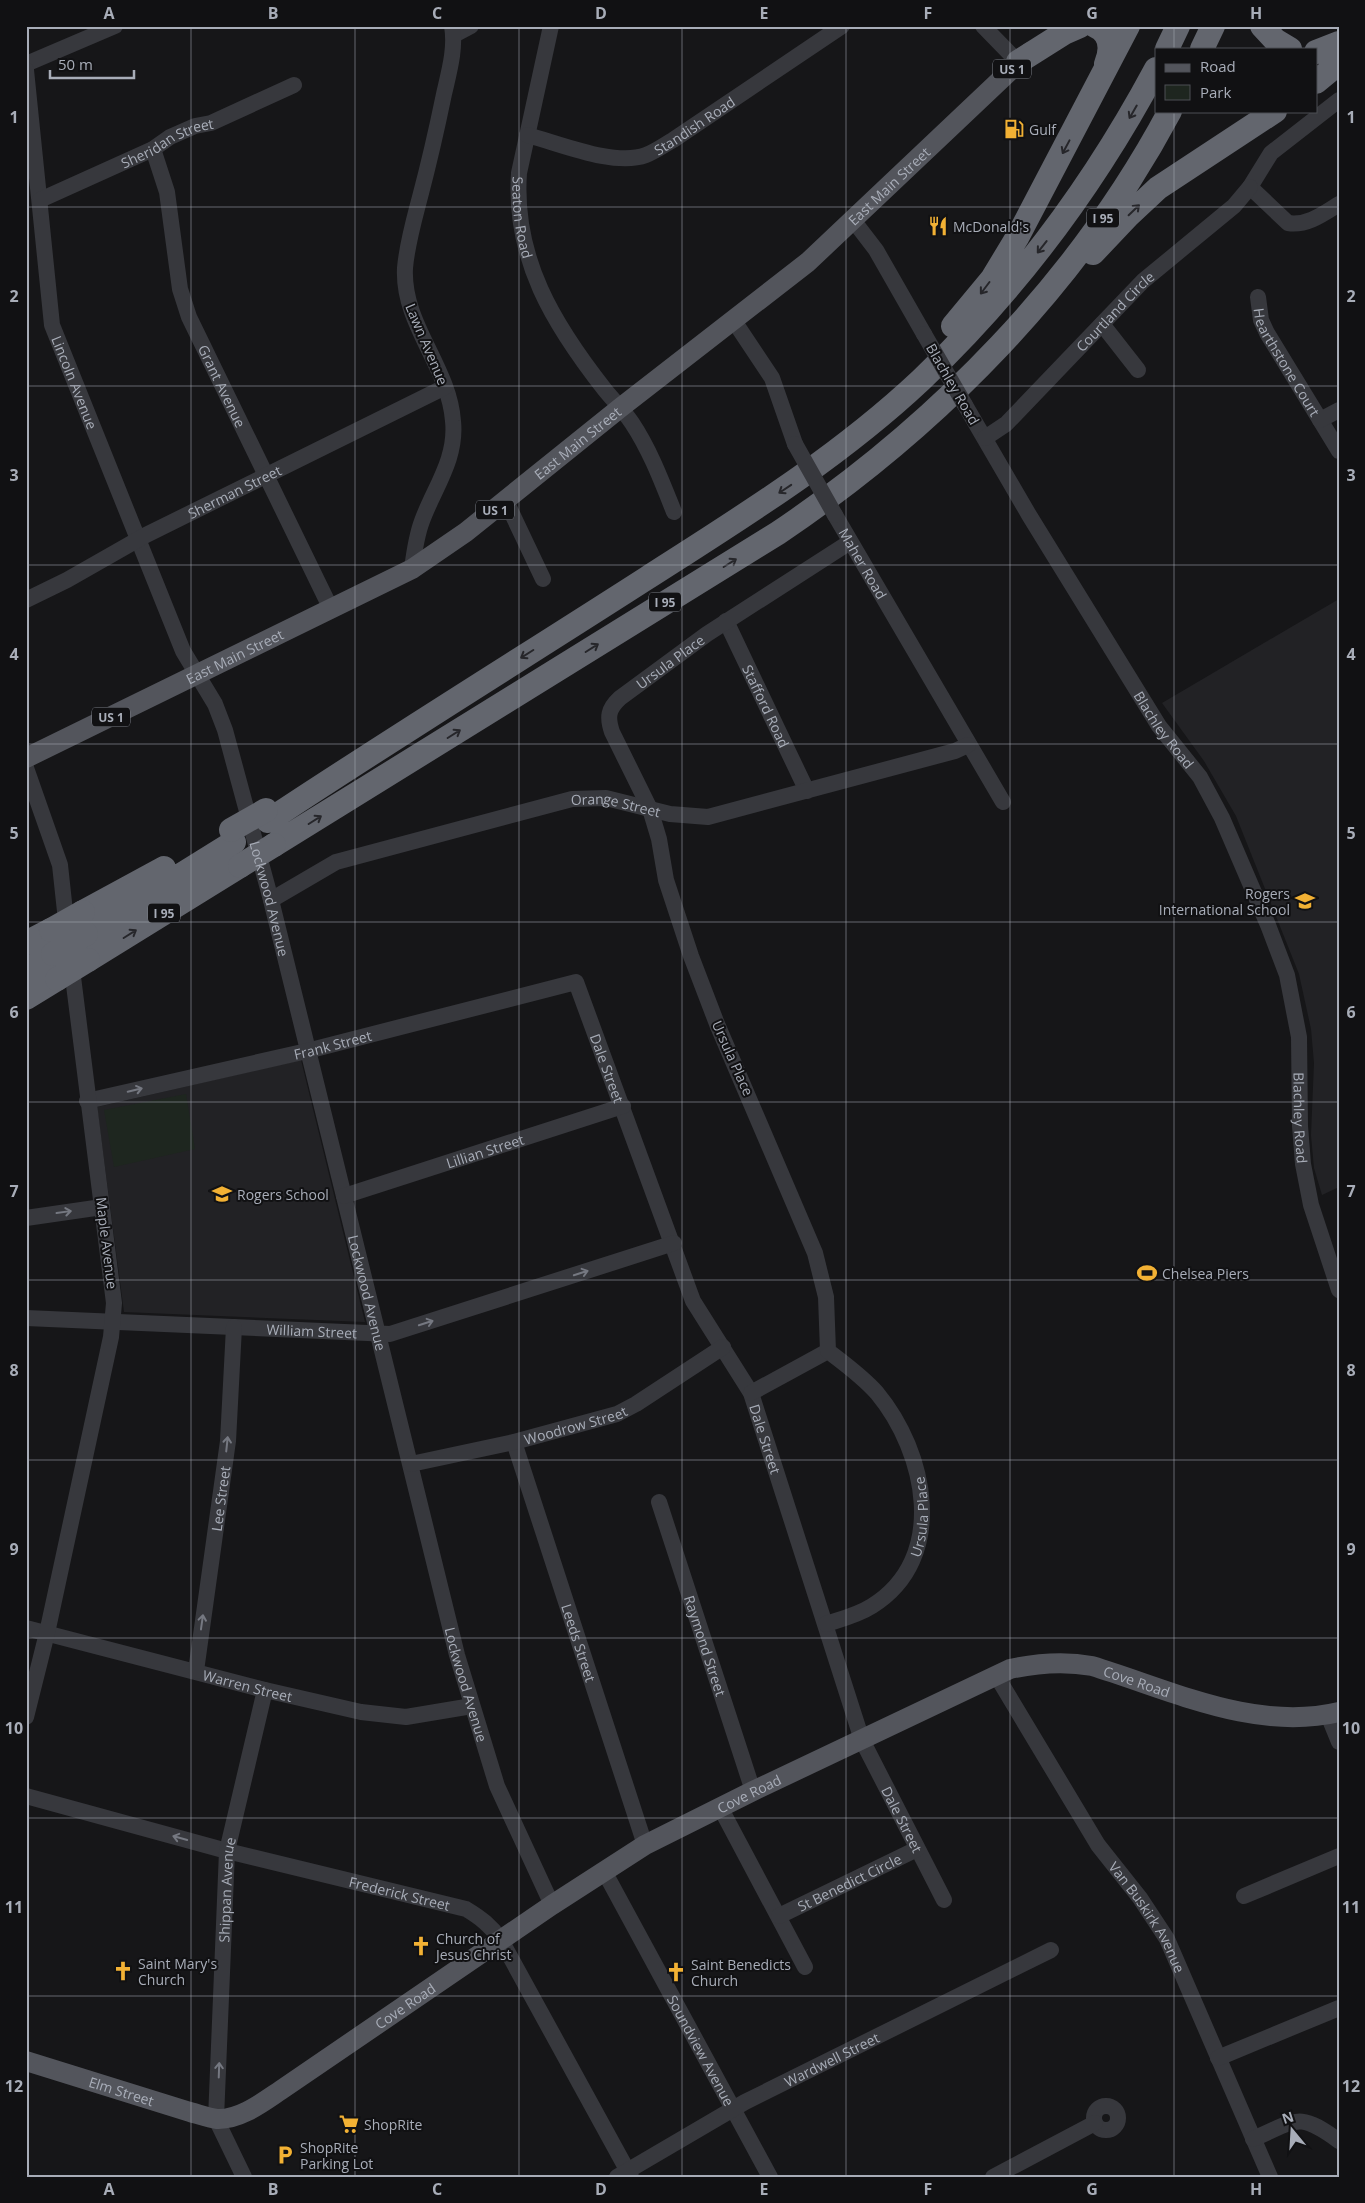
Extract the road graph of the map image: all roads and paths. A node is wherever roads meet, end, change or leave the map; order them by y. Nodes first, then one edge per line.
1 (115, 26) edge
2 (471, 26) edge
3 (550, 26) edge
4 (984, 26) edge
5 (1060, 26) edge
6 (1080, 26) edge
7 (1095, 26) edge
8 (1128, 26) edge
9 (1178, 26) edge
10 (1213, 26) edge
11 (1262, 26) edge
12 (834, 28) edge
13 (453, 30) edge
14 (1339, 43) edge
15 (1167, 48) edge
16 (1202, 48) edge
17 (1288, 48) edge
18 (1318, 51) edge
19 (1018, 62) junction
20 (26, 64) edge
21 (1339, 64) edge
22 (26, 70) edge
23 (1155, 71) edge
24 (1318, 80) edge
25 (294, 85) dead end
26 (1339, 100) edge
27 (1169, 112) edge
28 (1272, 112) edge
29 (1079, 122) junction
30 (527, 135) junction
31 (153, 149) junction
32 (1250, 187) junction
33 (40, 200) junction
34 (1339, 204) edge
35 (853, 220) junction
36 (1258, 297) dead end
37 (1025, 318) junction
38 (734, 321) junction
39 (1102, 324) junction
40 (1138, 370) dead end
41 (445, 387) junction
42 (620, 408) junction
43 (1339, 410) edge
44 (1320, 420) junction
45 (859, 434) junction
46 (985, 438) junction
47 (1339, 451) edge
48 (267, 475) junction
49 (506, 501) junction
50 (674, 512) dead end
51 (137, 540) junction
52 (850, 542) junction
53 (412, 569) junction
54 (543, 579) dead end
55 (26, 600) edge
56 (330, 609) junction
57 (726, 621) junction
58 (196, 675) junction
59 (968, 745) junction
60 (26, 758) edge
61 (26, 768) edge
62 (806, 791) junction
63 (1003, 802) dead end
64 (650, 809) junction
65 (270, 900) junction
66 (84, 923) junction
67 (26, 943) edge
68 (26, 971) edge
69 (576, 982) joint
70 (26, 998) edge
71 (307, 1051) junction
72 (87, 1101) junction
73 (623, 1106) junction
74 (344, 1196) junction
75 (102, 1207) junction
76 (26, 1218) edge
77 (674, 1243) junction
78 (1339, 1290) edge
79 (26, 1318) edge
80 (113, 1321) junction
81 (234, 1327) junction
82 (379, 1333) junction
83 (723, 1347) junction
84 (828, 1352) junction
85 (752, 1393) junction
86 (514, 1442) junction
87 (411, 1464) junction
88 (659, 1502) dead end
89 (826, 1624) junction
90 (26, 1628) edge
91 (47, 1633) junction
92 (196, 1671) junction
93 (996, 1675) junction
94 (265, 1690) junction
95 (472, 1706) junction
96 (1333, 1714) edge
97 (26, 1717) edge
98 (862, 1740) junction
99 (1339, 1742) edge
100 (753, 1791) junction
101 (26, 1796) edge
102 (720, 1807) junction
103 (645, 1845) junction
104 (917, 1849) junction
105 (227, 1851) junction
106 (1339, 1856) edge
107 (604, 1871) junction
108 (1244, 1896) dead end
109 (944, 1900) dead end
110 (552, 1905) junction
111 (779, 1916) junction
112 (501, 1940) junction
113 (1051, 1950) dead end
114 (805, 1968) dead end
115 (1339, 2008) edge
116 (1218, 2058) junction
117 (26, 2062) edge
118 (735, 2108) junction
119 (216, 2119) junction
120 (1095, 2123) dead end
121 (1253, 2139) junction
122 (1339, 2141) edge
123 (625, 2175) edge
124 (244, 2177) edge
125 (770, 2177) edge
126 (993, 2177) edge
127 (1270, 2177) edge

1 - 20 street
2 - 13 street
3 - 30 street, Seaton Road
4 - 19 street
5 - 19 main road, East Main Street / US 1
6 - 19 highway
7 - 29 highway
8 - 29 highway
9 - 15 highway
10 - 16 highway
11 - 17 highway
12 - 30 street, Standish Road
13 - 41 street, Lawn Avenue
14 - 18 highway
19 - 35 main road, East Main Street / US 1
21 - 24 highway
22 - 33 street, Lincoln Avenue
23 -> 45 highway, I 95
25 - 31 street, Sheridan Street
26 - 32 street, Courtland Circle
27 - 37 highway, I 95
37 -> 28 highway
29 -> 45 highway
30 - 42 street, Seaton Road
31 - 33 street, Sheridan Street
31 - 48 street, Grant Avenue
32 - 34 street
32 - 39 street, Courtland Circle
33 - 51 street, Lincoln Avenue
35 - 38 main road, East Main Street / US 1
35 - 46 street, Blachley Road, bridge
36 - 44 street, Hearthstone Court
70 -> 37 highway, I 95, bridge
38 - 42 main road, East Main Street / US 1
38 - 52 street, Maher Road, bridge
39 - 40 street
39 - 46 street, Courtland Circle
41 - 48 street, Sherman Street
41 - 53 street, Lawn Avenue
42 - 49 main road, East Main Street / US 1
42 - 50 street, Seaton Road
43 - 44 street
44 - 47 street, Hearthstone Court
45 -> 66 highway, I 95, bridge
46 - 78 street, Blachley Road
48 - 51 street, Sherman Street
48 - 56 street, Grant Avenue
49 - 53 main road, East Main Street / US 1
49 - 54 street
51 - 55 street, Sherman Street
51 - 58 street, Lincoln Avenue
52 - 57 street, Ursula Place
52 - 59 street, Maher Road
53 - 56 main road, East Main Street / US 1
56 - 58 main road, East Main Street / US 1
57 - 62 street, Stafford Road
57 - 64 street, Ursula Place
58 - 60 main road, East Main Street / US 1
58 - 65 street, Lockwood Avenue
59 - 62 street, Orange Street
59 - 63 street, Maher Road
61 - 72 street, Maple Avenue
62 - 64 street, Orange Street
64 - 65 street, Orange Street
64 - 84 street, Ursula Place
65 - 71 street, Lockwood Avenue
66 - 67 highway, bridge
66 - 68 highway, bridge
69 - 71 street, Frank Street
69 - 73 street, Dale Street
72 -> 71 street, Frank Street
71 - 74 street, Lockwood Avenue
72 - 75 street, Maple Avenue
73 - 74 street, Lillian Street
73 - 77 street, Dale Street
74 - 82 street, Lockwood Avenue
76 -> 75 street
75 - 80 street, Maple Avenue
82 -> 77 street, William Street
77 - 83 street, Dale Street
79 - 80 street, William Street
80 - 81 street, William Street
80 - 91 street, Maple Avenue
81 - 82 street, William Street
92 -> 81 street, Lee Street
82 - 87 street, Lockwood Avenue
83 - 85 street, Dale Street
83 - 86 street, Woodrow Street
84 - 85 street
84 - 89 street, Ursula Place
85 - 89 street, Dale Street
86 - 87 street, Woodrow Street
86 - 103 street, Leeds Street
87 - 95 street, Lockwood Avenue
88 - 100 street, Raymond Street
89 - 98 street, Dale Street
90 - 91 street, Warren Street
91 - 92 street, Warren Street
91 - 97 street, Maple Avenue
92 - 94 street, Warren Street
93 - 96 main road, Cove Road
93 - 98 main road, Cove Road
93 - 116 street, Van Buskirk Avenue
94 - 95 street, Warren Street
94 - 105 street, Shippan Avenue
95 - 110 street, Lockwood Avenue
96 - 99 street
98 - 100 main road, Cove Road
98 - 104 street, Dale Street
100 - 102 main road, Cove Road
105 -> 101 street, Frederick Street
102 - 103 main road, Cove Road
102 - 111 street, St Benedict Circle
103 - 107 main road, Cove Road
104 - 109 street, Dale Street
104 - 111 street, St Benedict Circle
105 - 112 street, Frederick Street
119 -> 105 street, Shippan Avenue
106 - 108 street
107 - 110 main road, Cove Road
107 - 118 street, Soundview Avenue
110 - 112 main road, Cove Road
111 - 114 street, St Benedict Circle
112 - 119 main road, Cove Road
112 - 123 street, Frederick Street
113 - 118 street, Wardwell Street
115 - 116 street
116 - 121 street, Van Buskirk Avenue
117 - 119 main road, Elm Street
118 - 123 street, Wardwell Street
118 - 125 street, Soundview Avenue
119 - 124 street, Shippan Avenue
120 - 126 street
121 - 122 street
121 - 127 street, Van Buskirk Avenue

